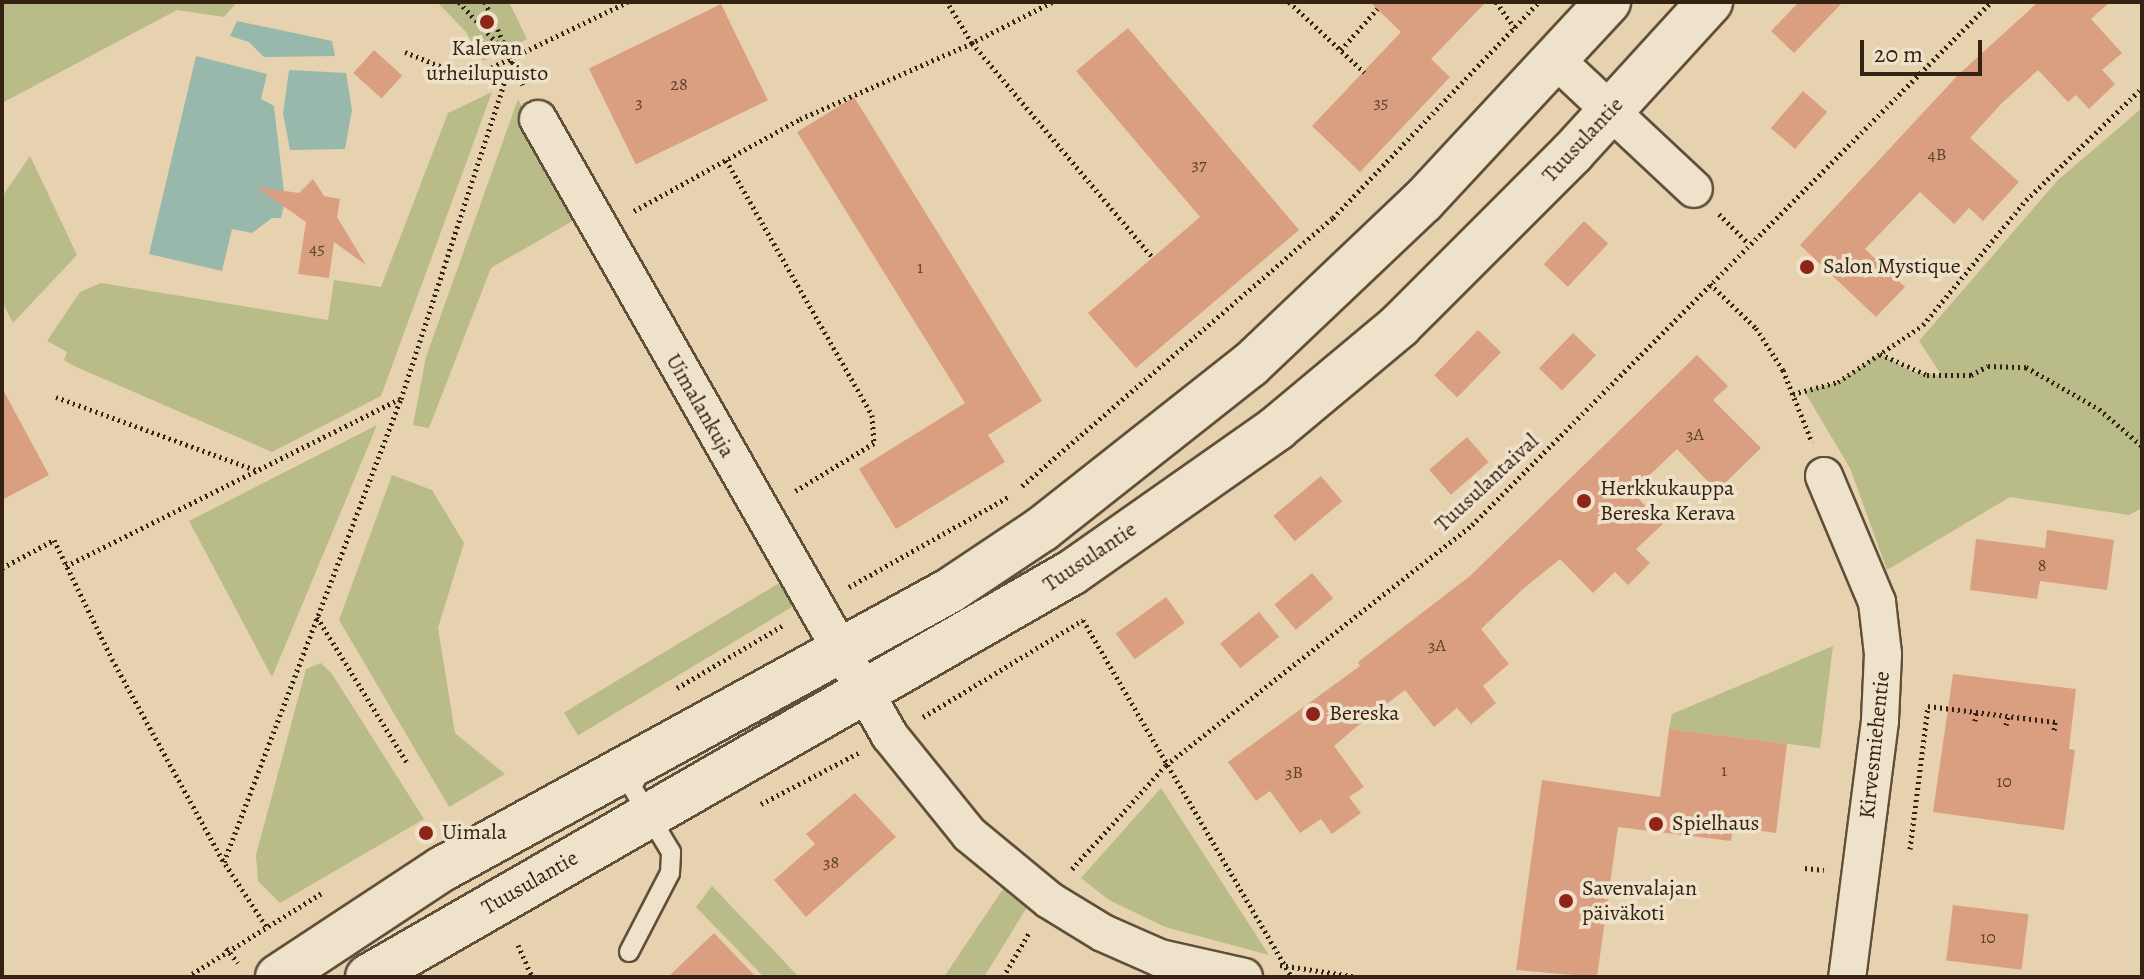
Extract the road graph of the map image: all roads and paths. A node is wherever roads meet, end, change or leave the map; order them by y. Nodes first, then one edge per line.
1 (459, 2) edge
2 (485, 2) edge
3 (627, 2) edge
4 (947, 2) edge
5 (1052, 2) edge
6 (1289, 2) edge
7 (1496, 2) edge
8 (1539, 2) edge
9 (1608, 2) edge
10 (1710, 2) edge
11 (1991, 2) edge
12 (1377, 9) dead end
13 (1515, 28) junction
14 (972, 43) junction
15 (1341, 50) junction
16 (405, 52) dead end
17 (1555, 59) junction
18 (512, 60) junction
19 (1364, 72) dead end
20 (2142, 88) edge
21 (1610, 111) junction
22 (538, 119) dead end
23 (726, 160) junction
24 (1694, 189) dead end
25 (629, 214) dead end
26 (1153, 258) dead end
27 (1710, 284) junction
28 (1880, 354) junction
29 (1793, 394) junction
30 (56, 397) dead end
31 (401, 399) junction
32 (2142, 446) edge
33 (259, 471) junction
34 (1824, 476) joint
35 (789, 494) dead end
36 (66, 566) junction
37 (2, 568) edge
38 (1071, 573) junction
39 (816, 607) junction
40 (316, 617) junction
41 (839, 649) junction
42 (865, 691) junction
43 (1976, 712) junction
44 (2008, 716) junction
45 (1975, 721) dead end
46 (2006, 725) dead end
47 (2054, 732) dead end
48 (649, 753) junction
49 (407, 763) dead end
50 (1166, 765) junction
51 (646, 816) junction
52 (1910, 849) dead end
53 (224, 862) junction
54 (1049, 900) junction
55 (266, 926) dead end
56 (518, 945) dead end
57 (629, 952) dead end
58 (278, 977) edge
59 (368, 977) edge
60 (532, 977) edge
61 (1003, 977) edge
62 (1244, 977) edge
63 (1292, 977) edge
64 (1847, 977) edge

1 - 18 path
2 - 18 path
3 - 18 path
4 - 14 path
5 - 14 path
6 - 15 path
7 - 13 path
8 - 13 path
9 - 17 main road
10 - 21 main road, Tuusulantie
11 - 27 path, Tuusulantaival
12 - 15 path
13 - 39 path
14 - 23 path
14 - 26 path
15 - 19 path
16 - 18 path
17 - 21 street
17 - 41 main road
18 - 31 path
20 - 28 path
21 - 24 street
21 - 38 main road, Tuusulantie
22 - 39 street, Uimalankuja
23 - 25 path
23 - 35 path
27 - 29 path
27 - 50 path, Tuusulantaival
28 - 29 path
28 - 32 path
29 - 34 path
30 - 33 path
31 - 33 path
31 - 40 path
33 - 36 path
34 - 64 street, Kirvesmiehentie
36 - 37 path
36 - 53 path
38 - 42 main road, Tuusulantie
38 - 50 path
39 - 41 street, Uimalankuja
40 - 49 path
40 - 53 path
41 - 42 street, Uimalankuja
41 - 48 main road
42 - 51 main road, Tuusulantie
42 - 54 street, Uimalankuja
43 - 44 path
43 - 45 path
43 - 52 path
44 - 46 path
44 - 47 path
48 - 51 lane
48 - 58 main road
50 - 54 path, Tuusulantaival
50 - 63 path
51 - 57 lane
51 - 59 main road, Tuusulantie
53 - 55 path
54 - 61 path, Tuusulantaival
54 - 62 street, Uimalankuja
56 - 60 path

